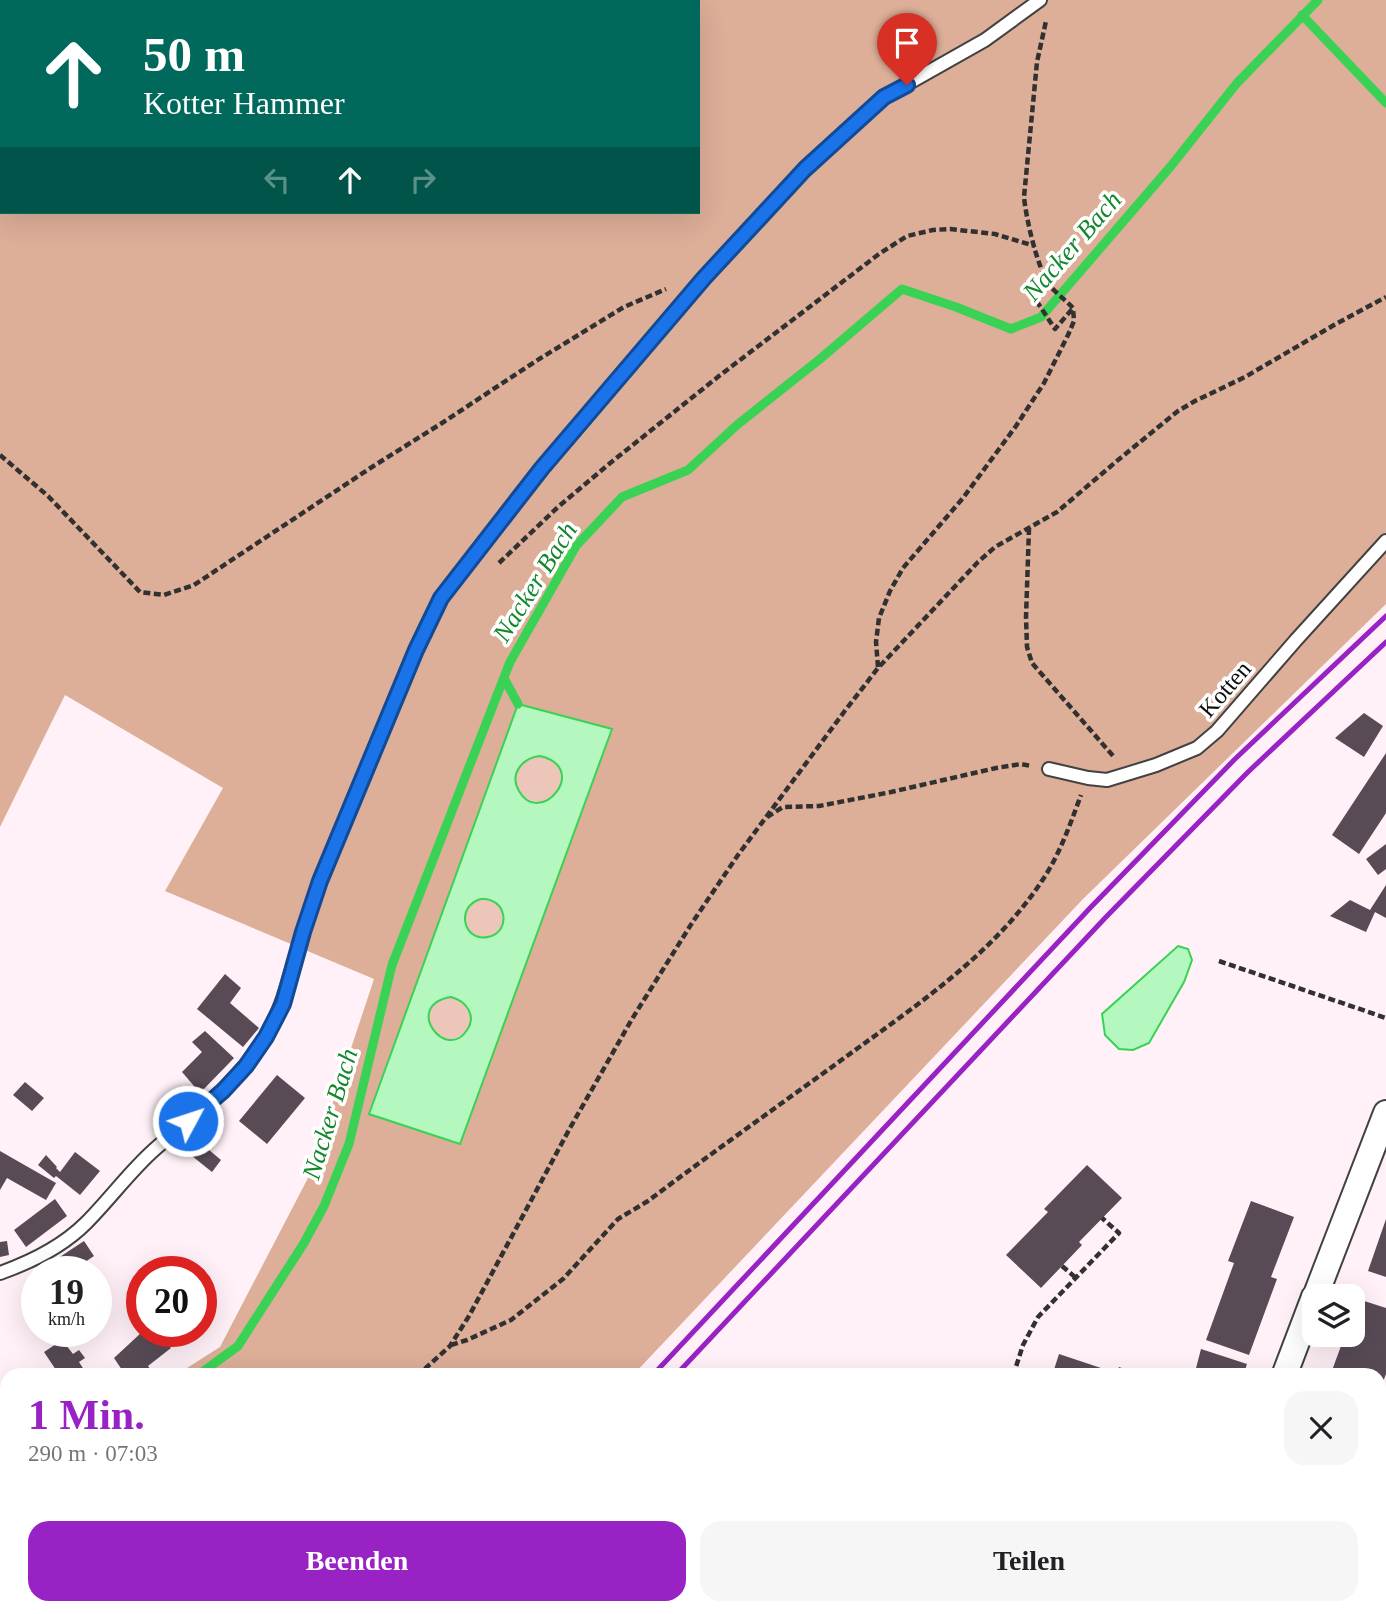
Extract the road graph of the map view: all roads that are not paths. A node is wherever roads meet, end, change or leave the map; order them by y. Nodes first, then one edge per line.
1 (1040, 0) edge
2 (1386, 541) edge
3 (1049, 769) road end
4 (1386, 1113) edge
5 (0, 1273) edge
6 (1319, 1284) edge
7 (1302, 1329) edge
8 (1287, 1368) edge

1 - 5 lane
2 - 3 lane, Kotten
4 - 6 street
7 - 8 street

